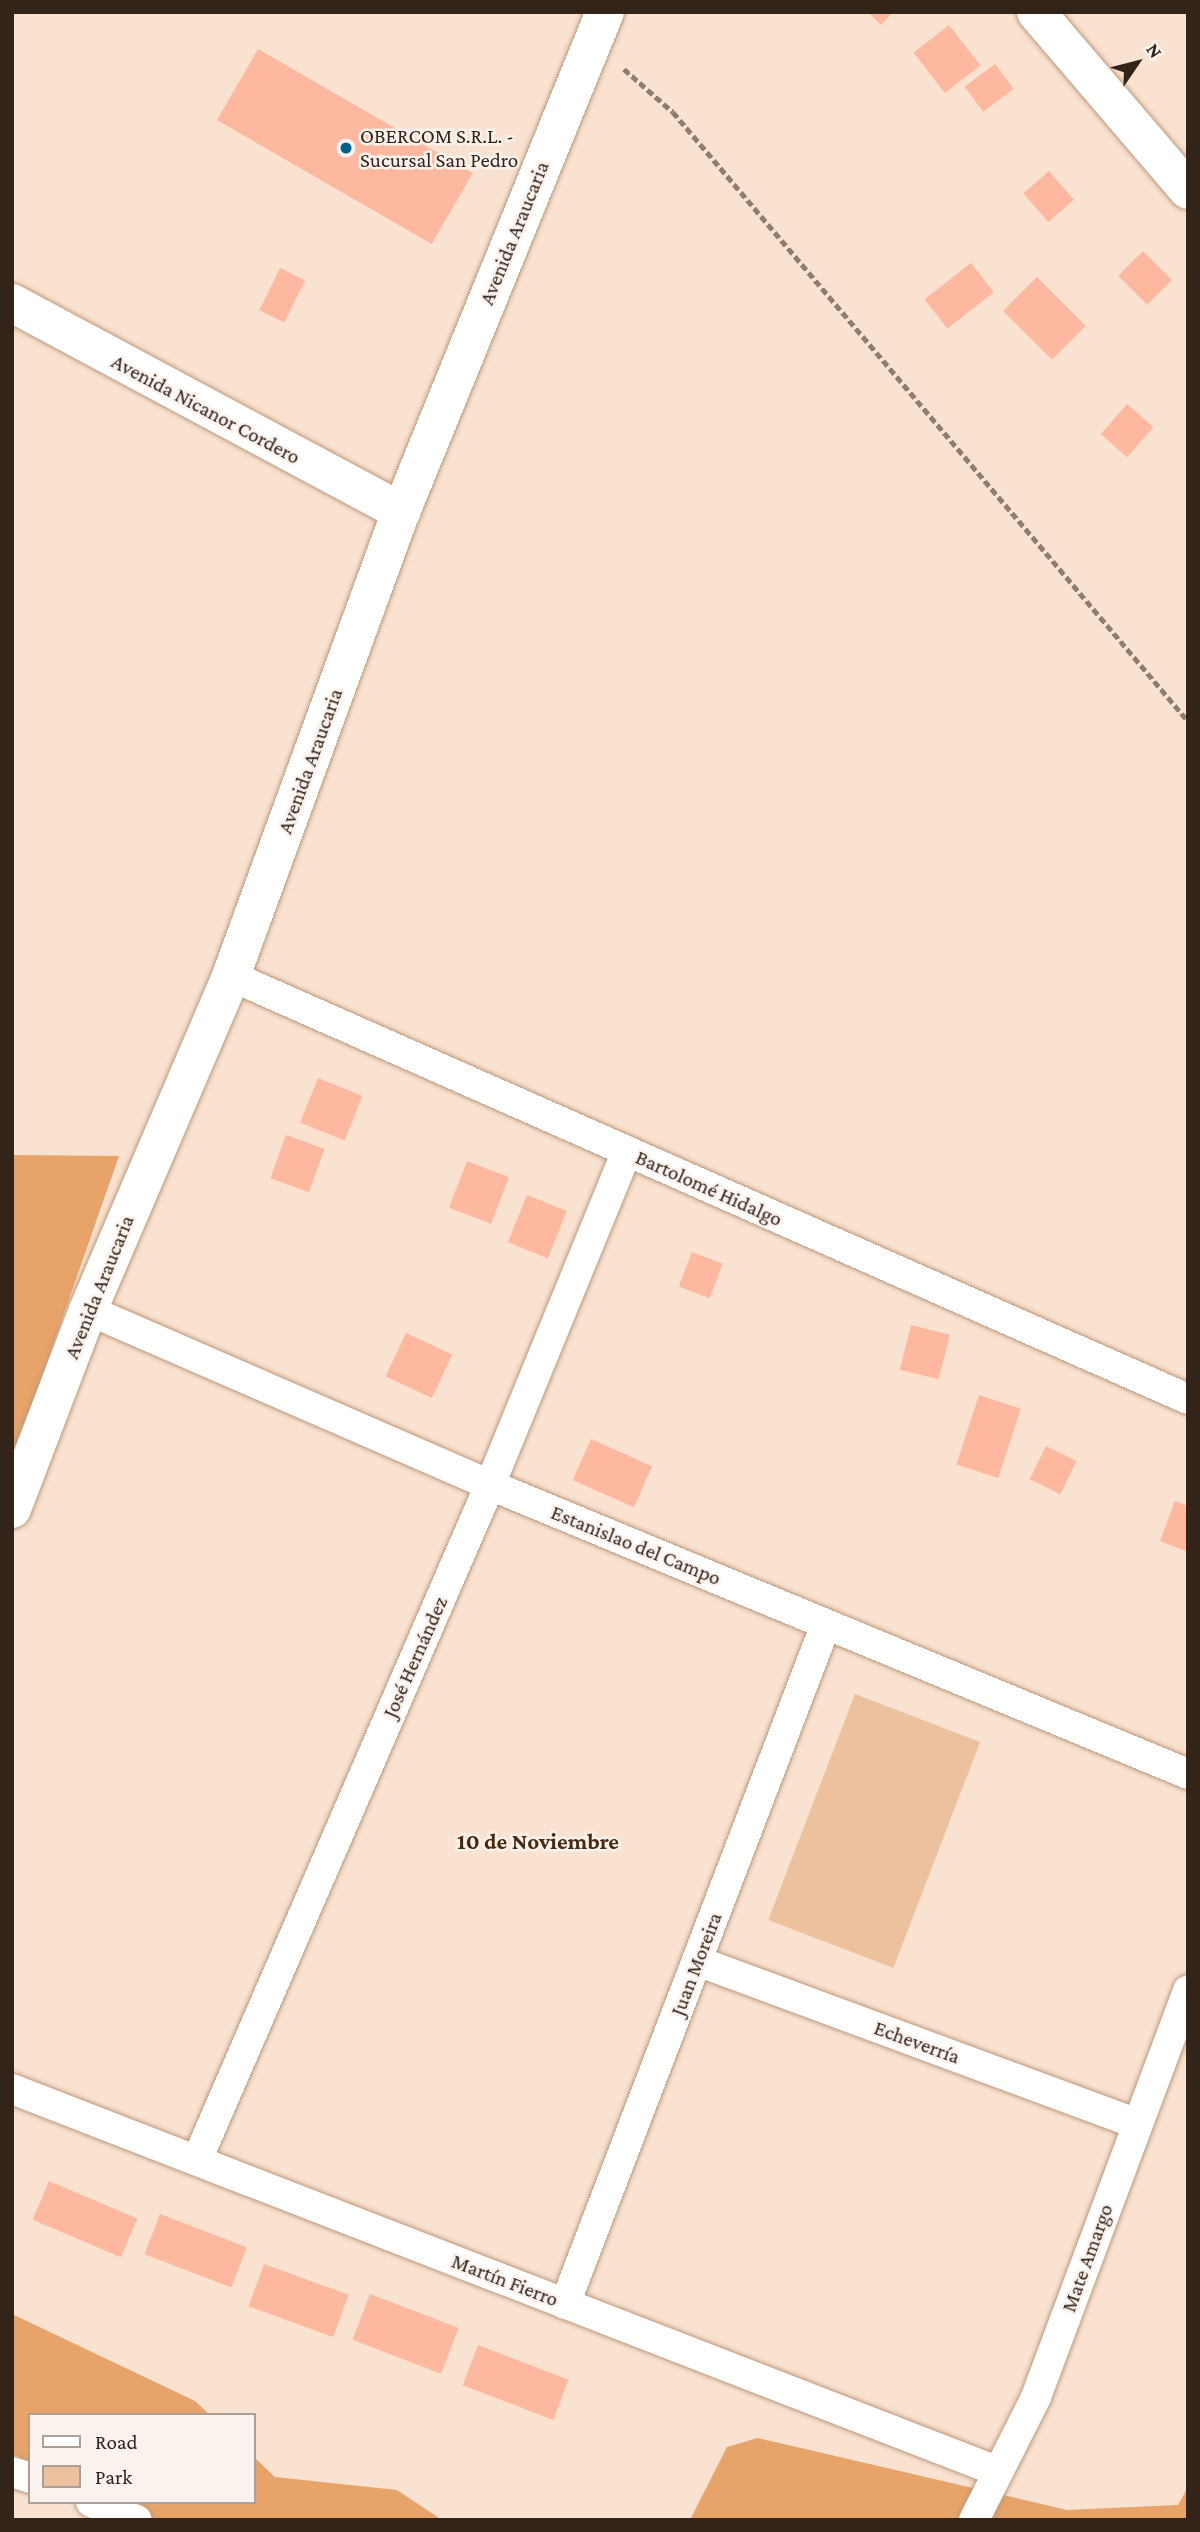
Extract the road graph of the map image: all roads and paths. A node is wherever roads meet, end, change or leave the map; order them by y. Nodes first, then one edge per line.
1 (1037, 12) edge
2 (598, 26) edge
3 (1188, 190) edge
4 (12, 303) edge
5 (401, 512) junction
6 (1188, 721) edge
7 (231, 976) junction
8 (627, 1151) junction
9 (88, 1310) junction
10 (1188, 1399) edge
11 (490, 1485) junction
12 (12, 1509) edge
13 (826, 1624) junction
14 (1188, 1774) edge
15 (697, 1961) junction
16 (1188, 1990) edge
17 (12, 2089) edge
18 (1137, 2124) junction
19 (197, 2160) junction
20 (565, 2304) junction
21 (997, 2472) junction
22 (96, 2504) edge
23 (137, 2520) edge
24 (974, 2520) edge

1 - 3 main road
2 - 5 main road, Avenida Araucaria
2 - 6 path
4 - 5 main road, Avenida Nicanor Cordero
5 - 7 main road, Avenida Araucaria
7 - 8 street, Bartolomé Hidalgo
7 - 9 main road, Avenida Araucaria
8 - 10 street, Bartolomé Hidalgo
8 - 11 street, José Hernández
9 - 11 street, Estanislao del Campo
9 - 12 main road, Avenida Araucaria
11 - 13 street, Estanislao del Campo
11 - 19 street, José Hernández
13 - 14 street, Estanislao del Campo
13 - 15 street, Juan Moreira
15 - 18 street, Echeverría
15 - 20 street, Juan Moreira
16 - 18 street, Mate Amargo
17 - 19 street, Martín Fierro
18 - 21 street, Mate Amargo
19 - 20 street, Martín Fierro
20 - 21 street, Martín Fierro
21 - 24 street, Mate Amargo
22 - 23 street

